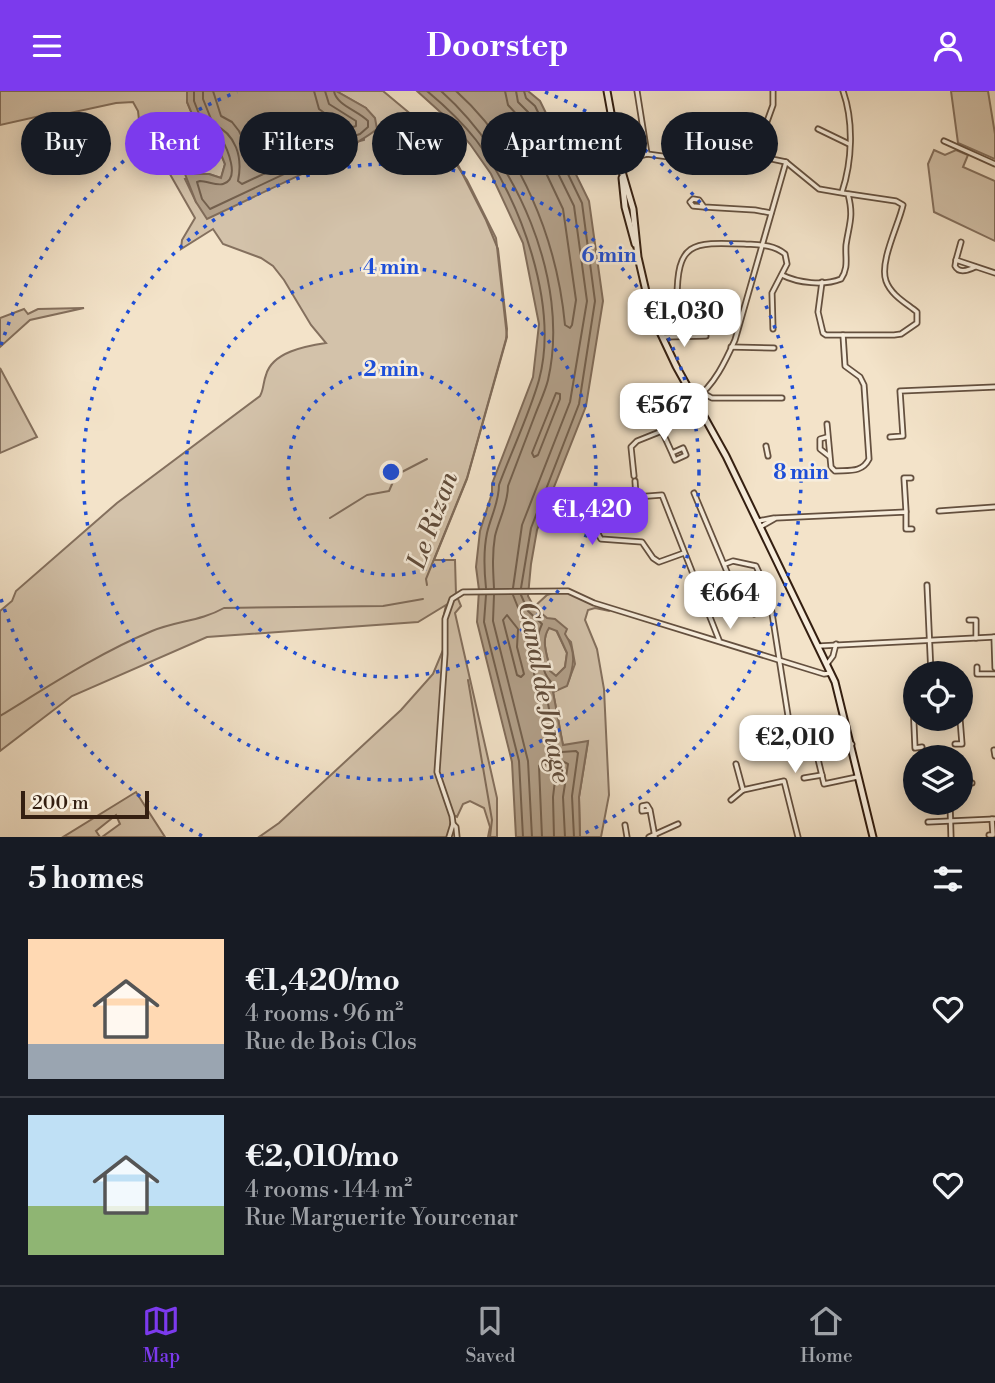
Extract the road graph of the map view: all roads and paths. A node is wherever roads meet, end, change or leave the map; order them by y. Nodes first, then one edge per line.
1 (607, 91) edge
2 (637, 91) edge
3 (774, 91) edge
4 (843, 91) edge
5 (611, 112) edge
6 (640, 112) edge
7 (770, 112) edge
8 (818, 129) dead end
9 (944, 141) dead end
10 (849, 144) junction
11 (647, 154) edge
12 (661, 156) edge
13 (778, 160) edge
14 (786, 162) junction
15 (995, 164) edge
16 (622, 175) edge
17 (842, 192) junction
18 (848, 194) junction
19 (704, 207) dead end
20 (771, 213) junction
21 (961, 242) dead end
22 (762, 246) junction
23 (956, 260) junction
24 (975, 267) junction
25 (995, 274) edge
26 (782, 275) junction
27 (822, 282) junction
28 (648, 300) junction
29 (677, 300) junction
30 (716, 309) dead end
31 (773, 329) dead end
32 (843, 335) junction
33 (706, 336) dead end
34 (661, 337) junction
35 (732, 347) junction
36 (774, 348) dead end
37 (995, 387) edge
38 (703, 393) junction
39 (695, 398) junction
40 (782, 398) dead end
41 (700, 409) junction
42 (827, 424) dead end
43 (662, 431) junction
44 (827, 437) junction
45 (890, 437) dead end
46 (766, 446) dead end
47 (672, 453) dead end
48 (768, 456) dead end
49 (829, 456) junction
50 (911, 478) dead end
51 (694, 493) dead end
52 (636, 496) junction
53 (995, 507) edge
54 (939, 511) dead end
55 (906, 512) junction
56 (759, 524) junction
57 (912, 529) dead end
58 (684, 553) junction
59 (725, 564) junction
60 (927, 585) dead end
61 (770, 607) junction
62 (969, 620) dead end
63 (994, 637) edge
64 (976, 638) junction
65 (719, 640) junction
66 (930, 640) junction
67 (836, 644) junction
68 (819, 646) junction
69 (779, 660) junction
70 (931, 661) edge
71 (827, 664) junction
72 (977, 667) dead end
73 (995, 671) edge
74 (831, 673) junction
75 (799, 726) dead end
76 (961, 731) edge
77 (852, 744) junction
78 (955, 744) dead end
79 (994, 750) edge
80 (800, 754) dead end
81 (817, 755) junction
82 (995, 756) edge
83 (736, 764) dead end
84 (822, 775) junction
85 (859, 776) junction
86 (804, 778) dead end
87 (743, 790) junction
88 (731, 800) dead end
89 (650, 810) dead end
90 (950, 815) edge
91 (994, 819) edge
92 (950, 821) junction
93 (928, 822) dead end
94 (453, 824) junction
95 (678, 824) dead end
96 (625, 825) dead end
97 (989, 835) dead end
98 (655, 836) edge
99 (449, 837) edge
100 (457, 837) edge
101 (627, 837) edge
102 (649, 837) edge
103 (798, 837) edge
104 (873, 837) edge
105 (951, 837) edge

1 - 5 main road
2 - 6 street
3 - 7 street
4 - 10 street
8 - 10 street
9 - 15 street
10 - 17 street
11 - 12 street
13 - 14 street
14 - 17 street
14 - 20 street
16 - 28 main road
17 - 18 street
18 - 27 street
18 - 32 street
19 - 20 street
20 - 22 street
21 - 23 street
22 - 26 street
22 - 29 street
22 - 35 street
23 - 24 street
23 - 24 street
24 - 25 street
26 - 27 street
26 - 31 street
27 - 32 street
28 - 29 street
28 - 34 main road
29 - 30 street
32 - 49 street
33 - 34 street
34 - 39 main road
35 - 36 street
35 - 38 street
37 - 45 street
38 - 39 street
38 - 40 street
39 - 41 main road
41 - 43 street
41 - 56 main road
42 - 44 street
43 - 47 street
43 - 52 street
44 - 49 street
44 - 49 street
46 - 48 street
50 - 55 street
51 - 59 street
52 - 58 street
52 - 58 street
53 - 54 street
55 - 56 street
55 - 57 street
56 - 68 main road
58 - 65 street
59 - 61 street
59 - 61 street
60 - 66 street
61 - 69 street
62 - 64 street
63 - 64 street
63 - 73 street
64 - 66 street
65 - 69 street
65 - 94 street
66 - 67 street
66 - 70 street
67 - 68 street
67 - 71 street
68 - 71 main road
69 - 74 street
69 - 75 street
71 - 74 main road
72 - 73 street
74 - 77 main road
76 - 78 street
77 - 81 street
77 - 85 main road
79 - 82 street
80 - 81 street
81 - 84 street
83 - 87 street
84 - 85 street
84 - 86 street
85 - 104 main road
87 - 88 street
87 - 103 street
89 - 98 street
90 - 92 street
91 - 92 street
91 - 97 street
92 - 93 street
92 - 105 street
94 - 99 street
94 - 100 street
95 - 98 street
96 - 101 street
98 - 102 street

